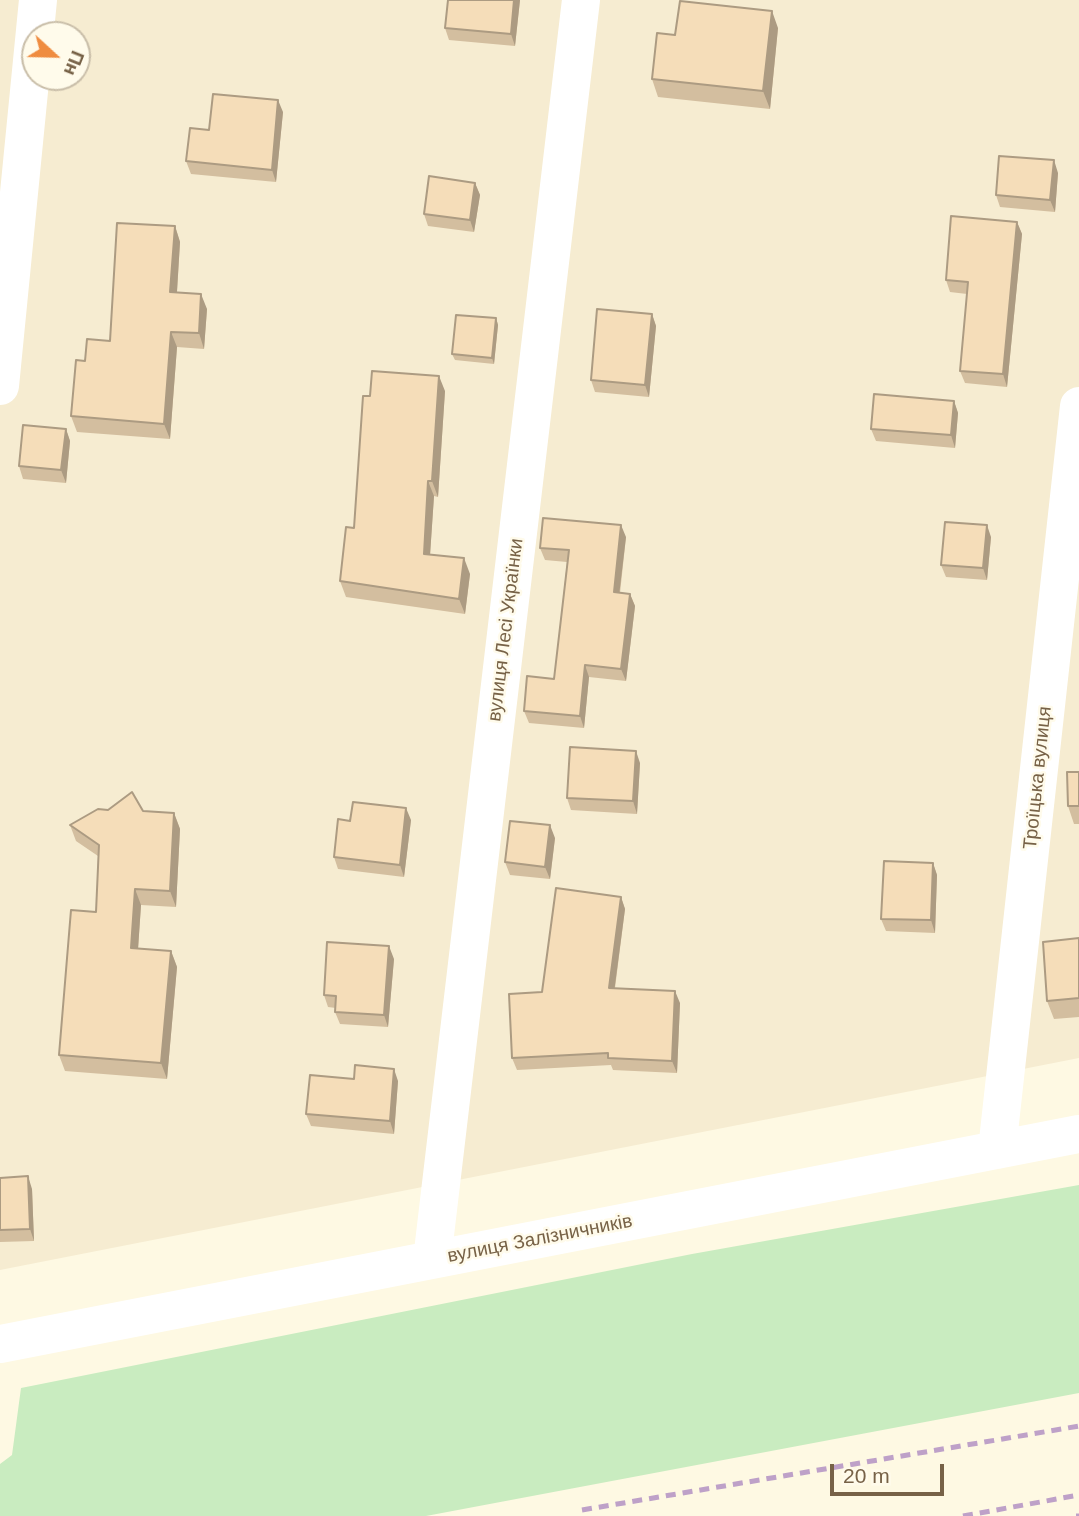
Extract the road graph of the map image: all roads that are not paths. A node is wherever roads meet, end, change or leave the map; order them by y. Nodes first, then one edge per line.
1 (38, 0) edge
2 (581, 0) edge
3 (0, 386) edge
4 (1079, 406) edge
5 (1079, 1134) edge
6 (996, 1150) junction
7 (432, 1260) junction
8 (0, 1343) edge

1 - 3 street
2 - 7 street, вулиця Лесі Українки
4 - 6 street, Троїцька вулиця
5 - 6 street, вулиця Залізничників
6 - 7 street, вулиця Залізничників
7 - 8 street, вулиця Залізничників

